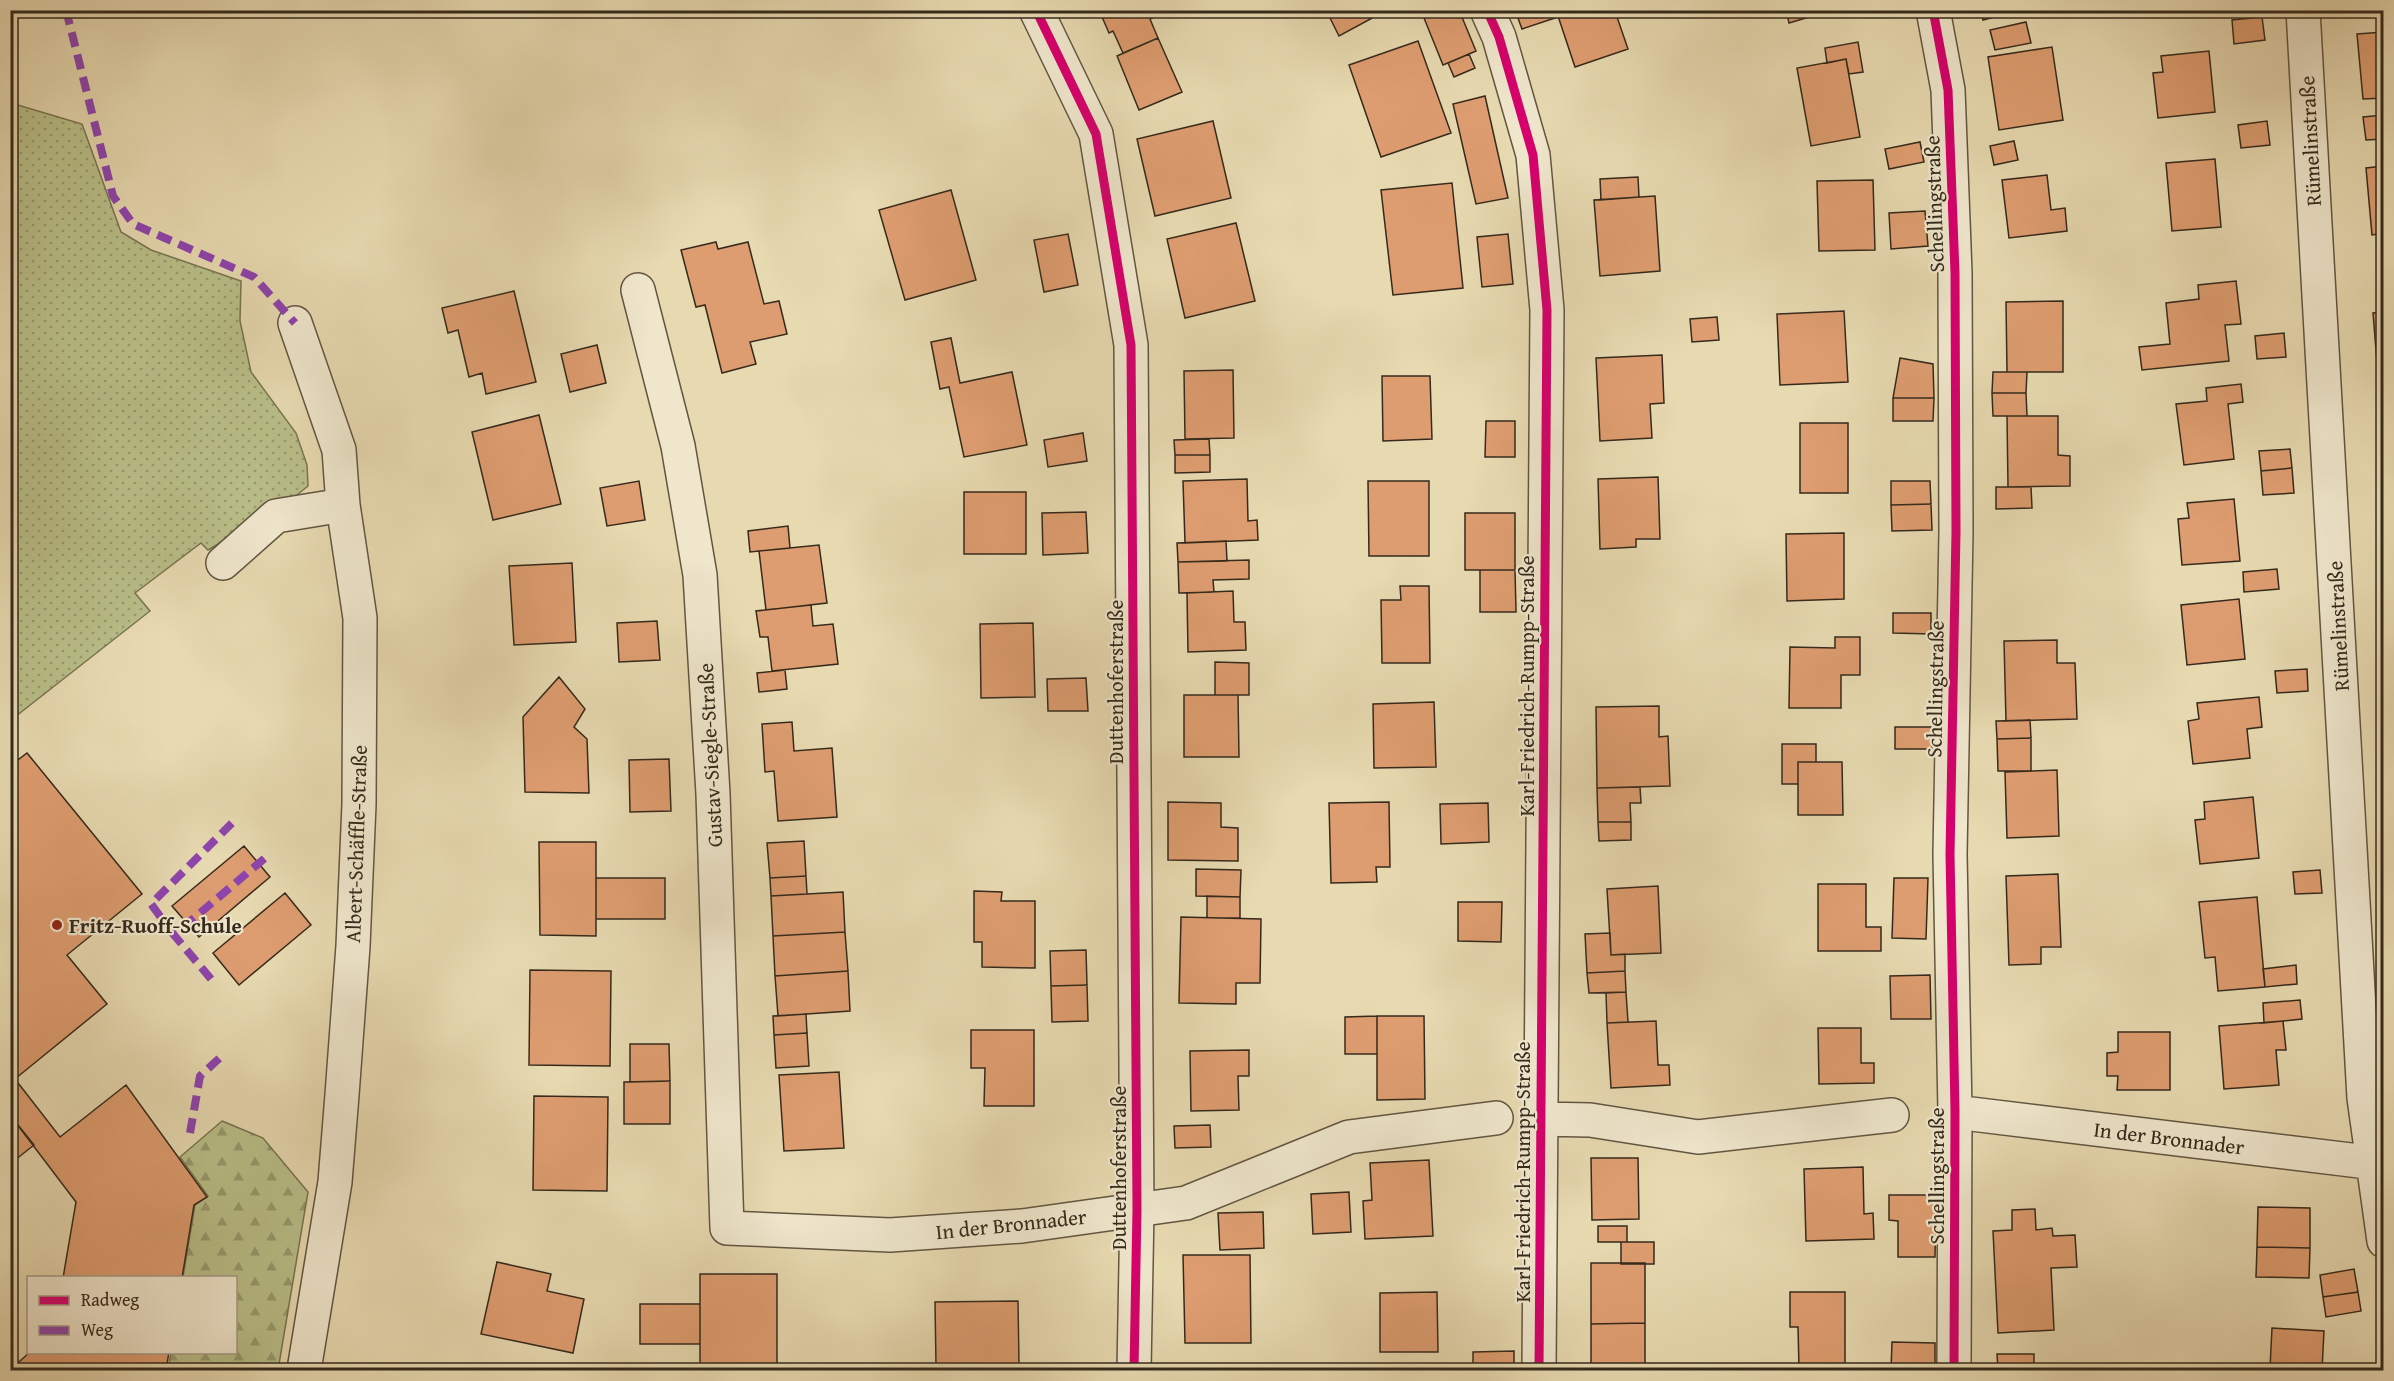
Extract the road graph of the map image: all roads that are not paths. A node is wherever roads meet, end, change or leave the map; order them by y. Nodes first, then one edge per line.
1 (1036, 10) edge
2 (1487, 10) edge
3 (1933, 10) edge
4 (2303, 10) edge
5 (638, 290) dead end
6 (295, 323) dead end
7 (343, 506) junction
8 (223, 563) dead end
9 (1955, 1112) junction
10 (1892, 1115) dead end
11 (1496, 1118) dead end
12 (1540, 1119) junction
13 (2378, 1163) edge
14 (1137, 1209) junction
15 (727, 1228) joint
16 (2384, 1241) edge
17 (304, 1371) edge
18 (1134, 1371) edge
19 (1539, 1371) edge
20 (1954, 1371) edge

1 - 14 street, Duttenhoferstraße
2 - 12 street, Karl-Friedrich-Rumpp-Straße
3 - 9 street, Schellingstraße
4 - 13 street, Rümelinstraße
5 - 15 street, Gustav-Siegle-Straße
6 - 7 street, Albert-Schäffle-Straße
7 - 8 street
7 - 17 street, Albert-Schäffle-Straße
9 - 13 street, In der Bronnader
9 - 20 street, Schellingstraße
10 - 12 street
11 - 14 street, In der Bronnader
12 - 19 street, Karl-Friedrich-Rumpp-Straße
13 - 16 street, Rümelinstraße
14 - 15 street, In der Bronnader
14 - 18 street, Duttenhoferstraße

